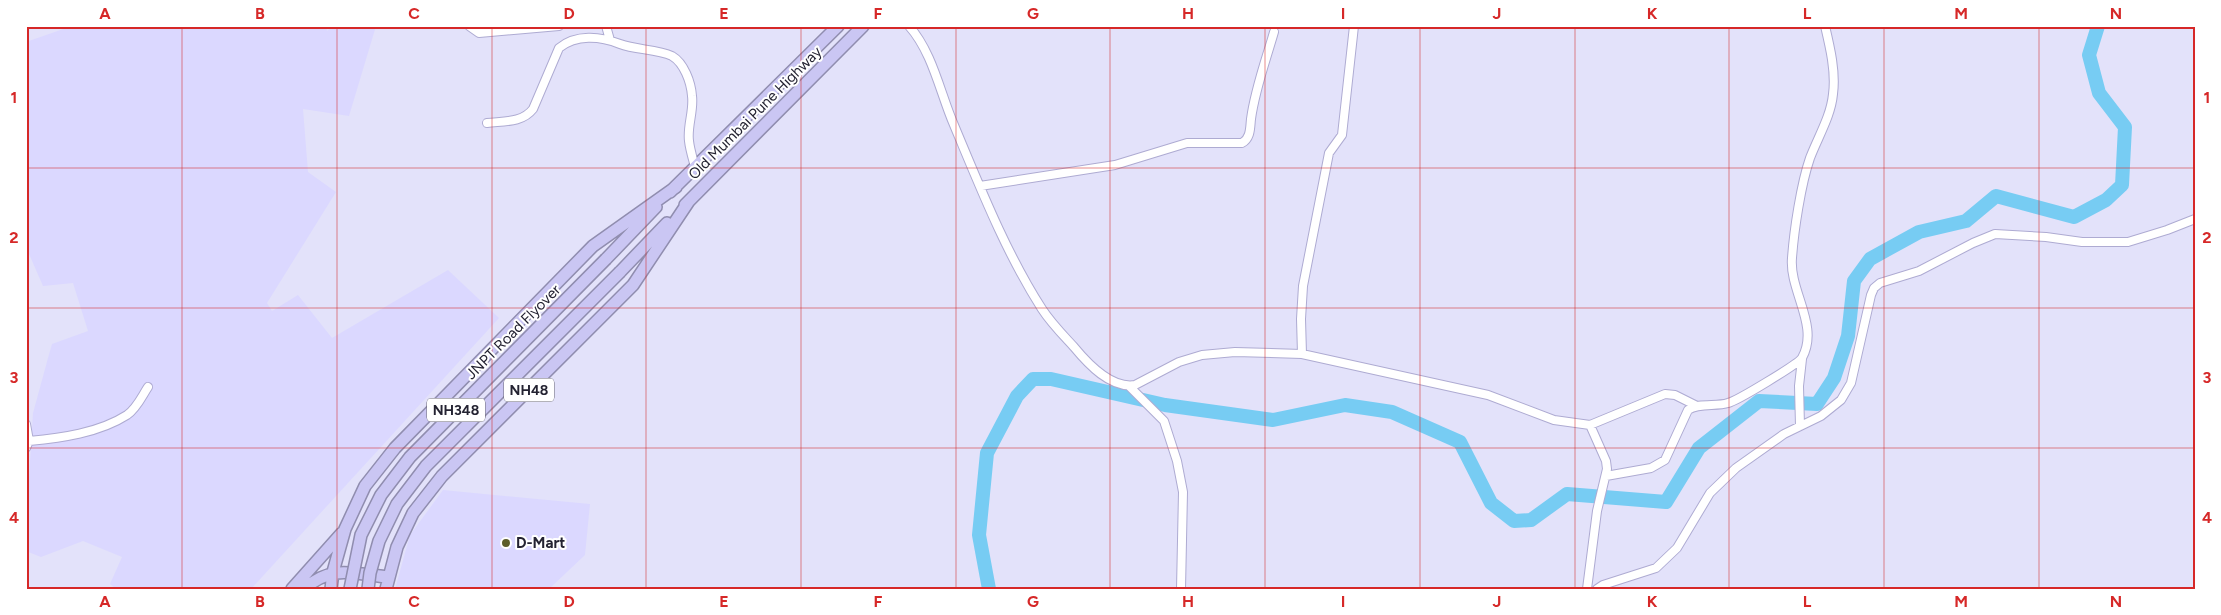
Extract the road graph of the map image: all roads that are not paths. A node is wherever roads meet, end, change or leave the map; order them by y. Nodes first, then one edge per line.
1 (469, 26) edge
2 (559, 26) edge
3 (606, 26) edge
4 (838, 26) edge
5 (863, 26) edge
6 (909, 26) edge
7 (1354, 26) edge
8 (1825, 26) edge
9 (1274, 32) dead end
10 (610, 40) junction
11 (487, 123) dead end
12 (695, 167) junction
13 (676, 186) junction
14 (980, 186) junction
15 (689, 201) junction
16 (2195, 219) edge
17 (1302, 354) junction
18 (1802, 359) junction
19 (148, 387) dead end
20 (1132, 388) junction
21 (1697, 406) junction
22 (26, 424) edge
23 (1590, 425) junction
24 (1800, 426) junction
25 (28, 444) edge
26 (1606, 479) junction
27 (344, 530) junction
28 (333, 572) junction
29 (388, 577) junction
30 (292, 589) edge
31 (304, 589) edge
32 (331, 589) edge
33 (350, 589) edge
34 (368, 589) edge
35 (386, 589) edge
36 (1181, 589) edge
37 (1587, 589) edge
38 (1597, 589) edge

1 - 2 street
3 - 10 street
4 - 12 highway, Old Mumbai Pune Highway
5 - 15 highway, Old Mumbai Pune Highway / NH48
6 - 14 street
7 - 17 street
8 - 18 street
9 - 14 street
10 - 11 street
10 - 12 street
12 - 13 highway, Old Mumbai Pune Highway
13 - 27 highway
13 - 33 highway, JNPT Road Flyover / NH348, bridge
14 - 20 street
15 - 29 highway, NH48
15 - 34 highway, NH348, bridge
16 - 24 street
17 - 20 street
17 - 23 street
18 - 21 street
18 - 24 street
19 - 25 street
20 - 36 street
21 - 23 street
21 - 26 street
22 - 25 street
23 - 26 street
24 - 38 street
26 - 37 street
27 - 28 highway
27 - 30 highway
28 - 29 highway
28 - 31 highway
28 - 32 highway
29 - 35 highway, NH48

